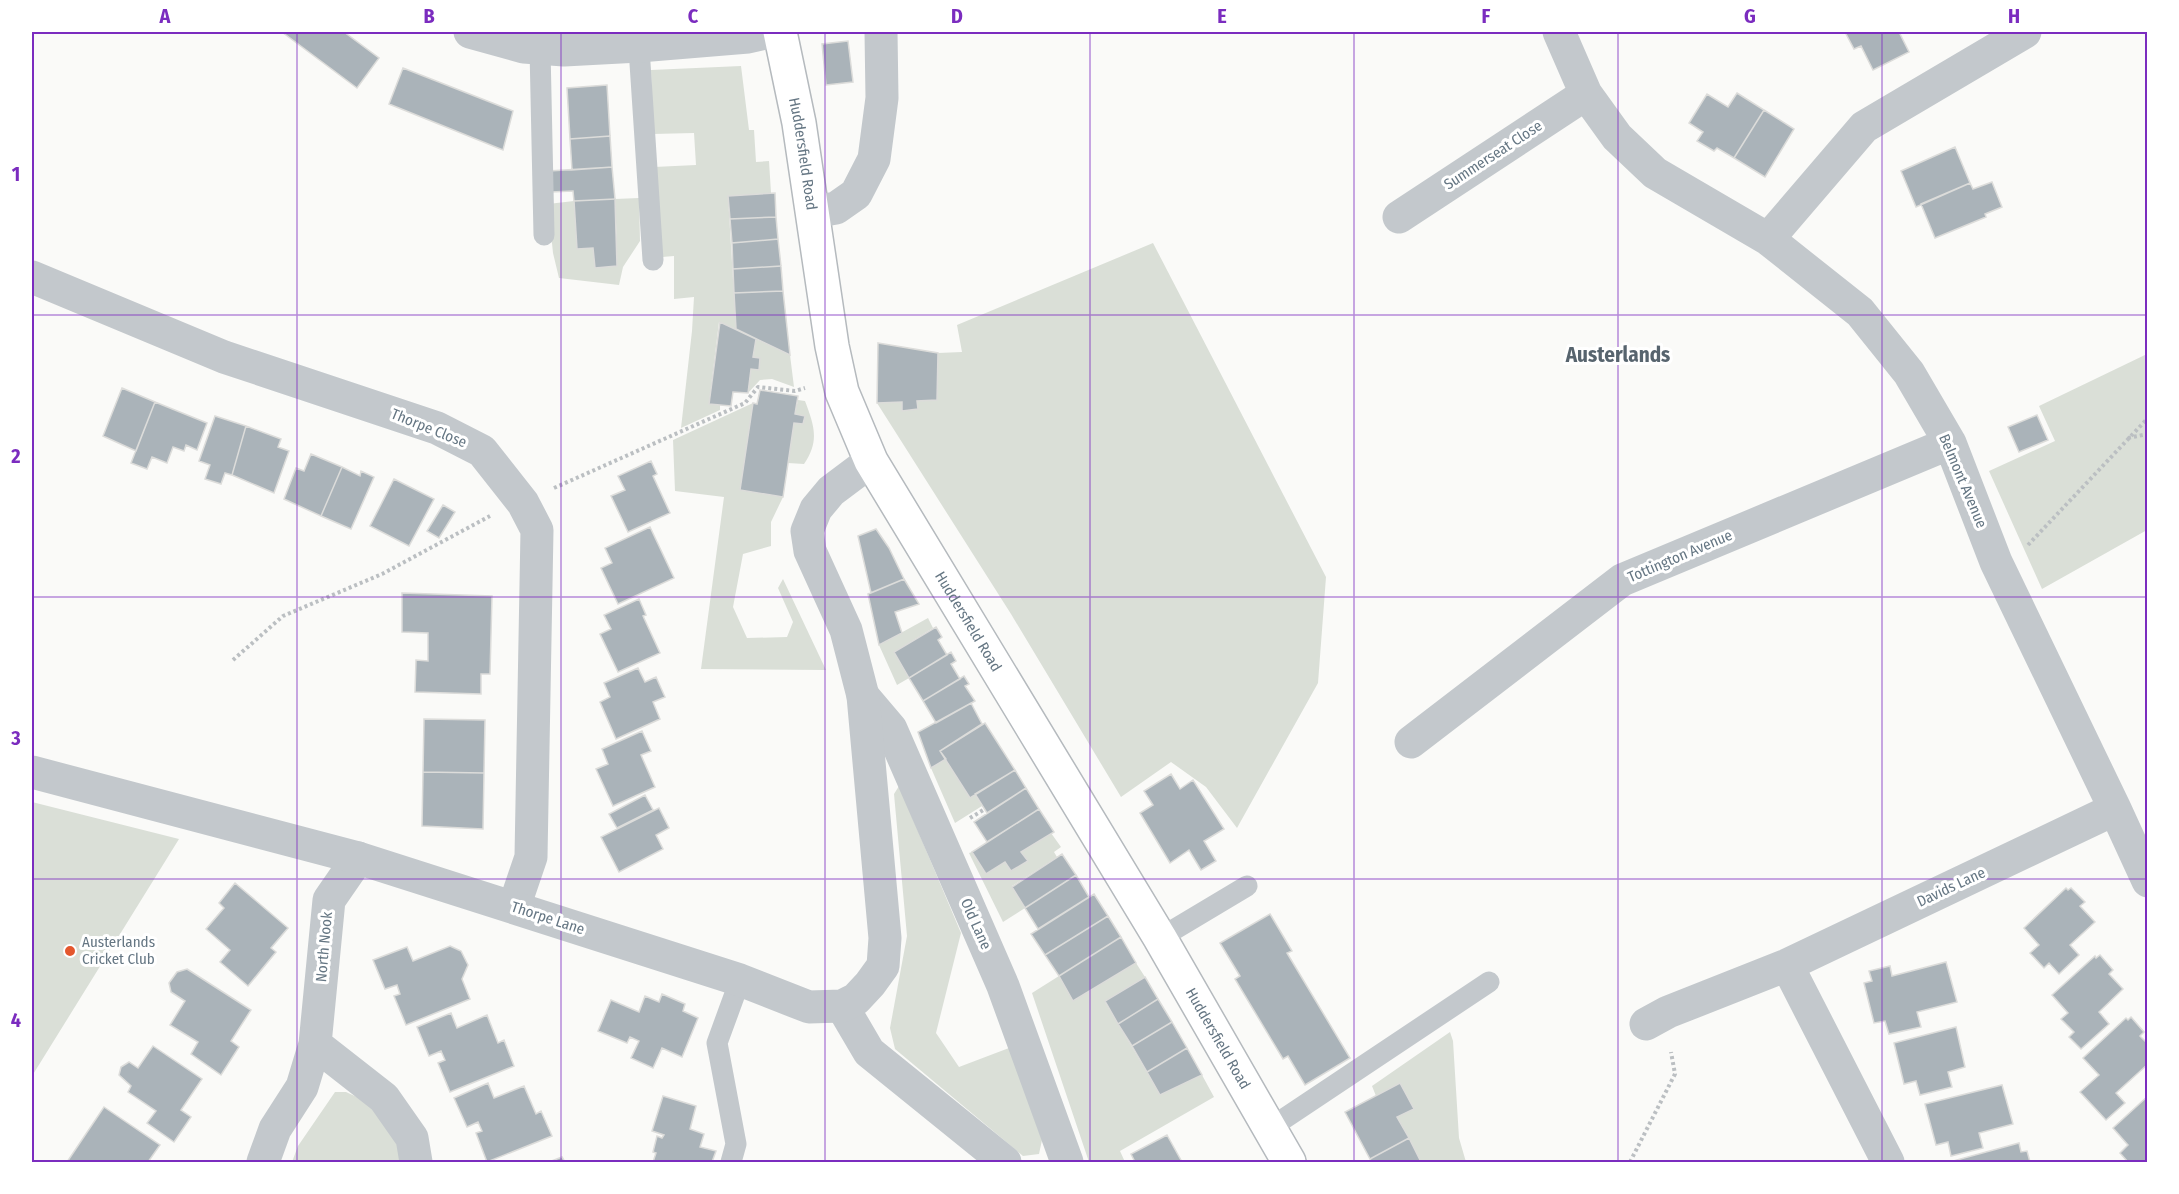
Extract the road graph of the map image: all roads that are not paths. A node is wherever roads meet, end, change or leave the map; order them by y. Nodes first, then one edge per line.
1 (470, 32) edge
2 (769, 32) edge
3 (780, 32) edge
4 (881, 32) edge
5 (1559, 32) edge
6 (2008, 35) edge
7 (638, 39) edge
8 (540, 49) junction
9 (1586, 94) junction
10 (813, 212) junction
11 (1399, 217) dead end
12 (544, 235) dead end
13 (1768, 239) junction
14 (653, 260) dead end
15 (32, 277) edge
16 (1950, 443) junction
17 (871, 461) junction
18 (863, 696) junction
19 (1411, 742) dead end
20 (32, 772) edge
21 (2115, 809) junction
22 (358, 858) junction
23 (2148, 881) edge
24 (1247, 886) dead end
25 (514, 907) junction
26 (1160, 938) junction
27 (1787, 965) junction
28 (740, 980) junction
29 (1489, 982) dead end
30 (842, 1006) junction
31 (1657, 1018) road end
32 (315, 1044) junction
33 (1270, 1128) junction
34 (263, 1162) edge
35 (416, 1162) edge
36 (731, 1162) edge
37 (1005, 1162) edge
38 (1067, 1162) edge
39 (1289, 1162) edge
40 (1888, 1162) edge

1 - 8 street
2 - 7 street
3 - 10 main road, Huddersfield Road
4 - 10 street
5 - 9 street, Belmont Avenue
6 - 13 street
7 - 8 street
7 - 14 lane
8 - 12 lane
9 - 11 street, Summerseat Close
9 - 13 street, Belmont Avenue
10 - 17 main road, Huddersfield Road
13 - 16 street, Belmont Avenue
15 - 25 street, Thorpe Close
16 - 19 street, Tottington Avenue
16 - 21 street, Belmont Avenue
17 - 18 street, Old Lane
17 - 26 main road, Huddersfield Road
18 - 30 street, Old Lane
18 - 38 street, Old Lane
20 - 22 street, Thorpe Lane
21 - 23 street, Belmont Avenue
21 - 27 street, Davids Lane
22 - 25 street, Thorpe Lane
22 - 32 street, North Nook
24 - 26 lane
25 - 28 street, Thorpe Lane
26 - 33 main road, Huddersfield Road
27 - 31 street, Davids Lane
27 - 40 street
28 - 30 street, Thorpe Lane
28 - 36 lane
29 - 33 lane
30 - 37 street
32 - 34 street, North Nook
32 - 35 street
33 - 39 main road, Huddersfield Road

